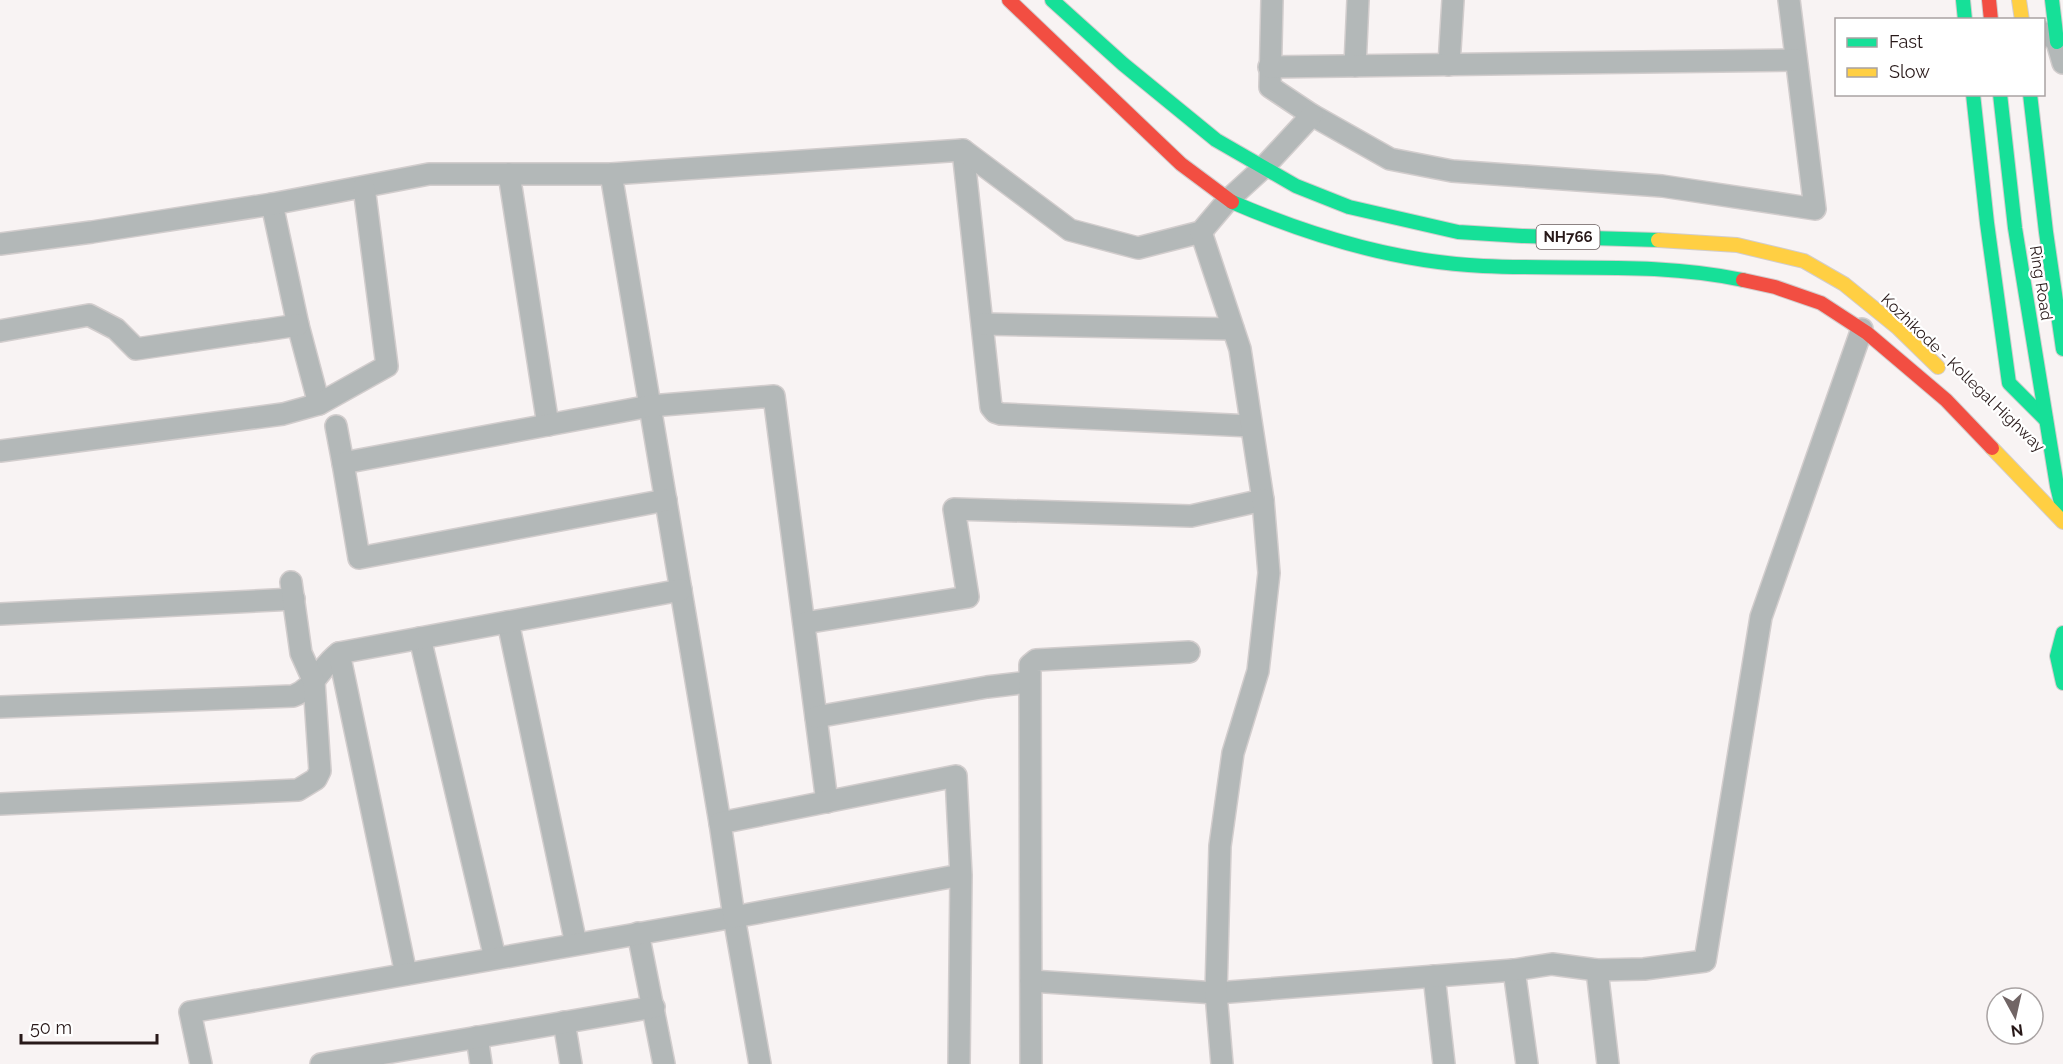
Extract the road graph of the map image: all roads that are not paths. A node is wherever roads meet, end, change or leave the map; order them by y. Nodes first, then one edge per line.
1 (1009, 0) edge
2 (1052, 0) edge
3 (1272, 0) edge
4 (1358, 0) edge
5 (1453, 0) edge
6 (1789, 0) edge
7 (1963, 0) edge
8 (1989, 0) edge
9 (2052, 0) edge
10 (1965, 18) edge
11 (1991, 18) edge
12 (2050, 36) edge
13 (1796, 60) junction
14 (2063, 63) edge
15 (1449, 65) junction
16 (1355, 66) junction
17 (1269, 67) junction
18 (1973, 96) edge
19 (2000, 96) edge
20 (2030, 96) edge
21 (1312, 115) junction
22 (963, 150) junction
23 (1263, 168) junction
24 (509, 174) junction
25 (612, 174) junction
26 (364, 187) junction
27 (1228, 200) junction
28 (273, 204) junction
29 (1201, 232) junction
30 (0, 244) edge
31 (983, 324) junction
32 (298, 325) junction
33 (1233, 329) junction
34 (1862, 329) junction
35 (0, 331) edge
36 (2063, 349) edge
37 (1946, 375) dead end
38 (320, 404) junction
39 (650, 406) junction
40 (2046, 420) junction
41 (548, 425) junction
42 (336, 426) dead end
43 (1251, 426) junction
44 (0, 451) edge
45 (343, 463) junction
46 (2040, 470) dead end
47 (2060, 489) edge
48 (666, 500) junction
49 (1263, 500) junction
50 (2063, 511) edge
51 (2063, 522) edge
52 (681, 590) junction
53 (0, 614) edge
54 (508, 622) junction
55 (804, 622) junction
56 (2063, 633) edge
57 (420, 638) junction
58 (1189, 652) dead end
59 (339, 653) junction
60 (314, 682) junction
61 (1029, 682) junction
62 (2063, 682) edge
63 (0, 707) edge
64 (816, 717) junction
65 (827, 802) junction
66 (0, 804) edge
67 (720, 823) junction
68 (961, 875) junction
69 (734, 917) junction
70 (638, 933) junction
71 (576, 944) junction
72 (495, 958) junction
73 (1514, 970) junction
74 (1597, 970) junction
75 (406, 974) junction
76 (1434, 976) junction
77 (1031, 981) junction
78 (1216, 993) junction
79 (654, 1007) junction
80 (564, 1022) junction
81 (477, 1037) junction
82 (201, 1064) edge
83 (321, 1064) edge
84 (481, 1064) edge
85 (571, 1064) edge
86 (664, 1064) edge
87 (760, 1064) edge
88 (959, 1064) edge
89 (1031, 1064) edge
90 (1222, 1064) edge
91 (1444, 1064) edge
92 (1527, 1064) edge
93 (1608, 1064) edge

1 - 27 main road, Kozhikode - Kollegal Highway
2 - 23 main road, Kozhikode - Kollegal Highway / NH766
3 - 17 street
4 - 16 street
5 - 15 street
6 - 13 street
7 - 10 main road
8 - 11 main road
9 - 12 main road
12 - 14 street
13 - 15 street
13 - 21 street
15 - 16 street
16 - 17 street
17 - 21 street
18 - 40 main road
19 - 40 main road, Ring Road
20 - 36 main road, Ring Road
21 - 23 street
22 - 25 street
22 - 29 street
22 - 31 street
23 - 27 street
23 - 37 main road, Kozhikode - Kollegal Highway / NH766
24 - 25 street
24 - 26 street
24 - 41 street
25 - 39 street
26 - 28 street
26 - 38 street
27 - 29 street
27 - 34 main road, Kozhikode - Kollegal Highway
28 - 30 street
28 - 32 street
29 - 33 street
31 - 33 street
31 - 43 street
32 - 35 street
32 - 38 street
33 - 43 street
34 - 51 main road, Kozhikode - Kollegal Highway
34 - 74 street
38 - 44 street
39 - 41 street
39 - 48 street
39 - 55 street
40 - 47 main road, Ring Road
41 - 45 street
42 - 45 street
43 - 49 street
45 - 48 street
46 - 47 main road, Kozhikode - Kollegal Highway
47 - 50 main road, Ring Road
48 - 52 street
49 - 55 street
49 - 78 street
52 - 54 street
52 - 67 street
53 - 60 street
54 - 57 street
54 - 71 street
55 - 64 street
56 - 62 main road
57 - 59 street
57 - 72 street
58 - 61 street
59 - 60 street
59 - 75 street
60 - 63 street
60 - 66 street
61 - 64 street
61 - 77 street
64 - 65 street
65 - 67 street
65 - 68 street
67 - 69 street
68 - 69 street
68 - 88 street
69 - 70 street
69 - 87 street
70 - 71 street
70 - 79 street
71 - 72 street
72 - 75 street
73 - 74 street
73 - 76 street
73 - 92 street
74 - 93 street
75 - 82 street
76 - 78 street
76 - 91 street
77 - 78 street
77 - 89 street
78 - 90 street
79 - 80 street
79 - 86 street
80 - 81 street
80 - 85 street
81 - 83 street
81 - 84 street

